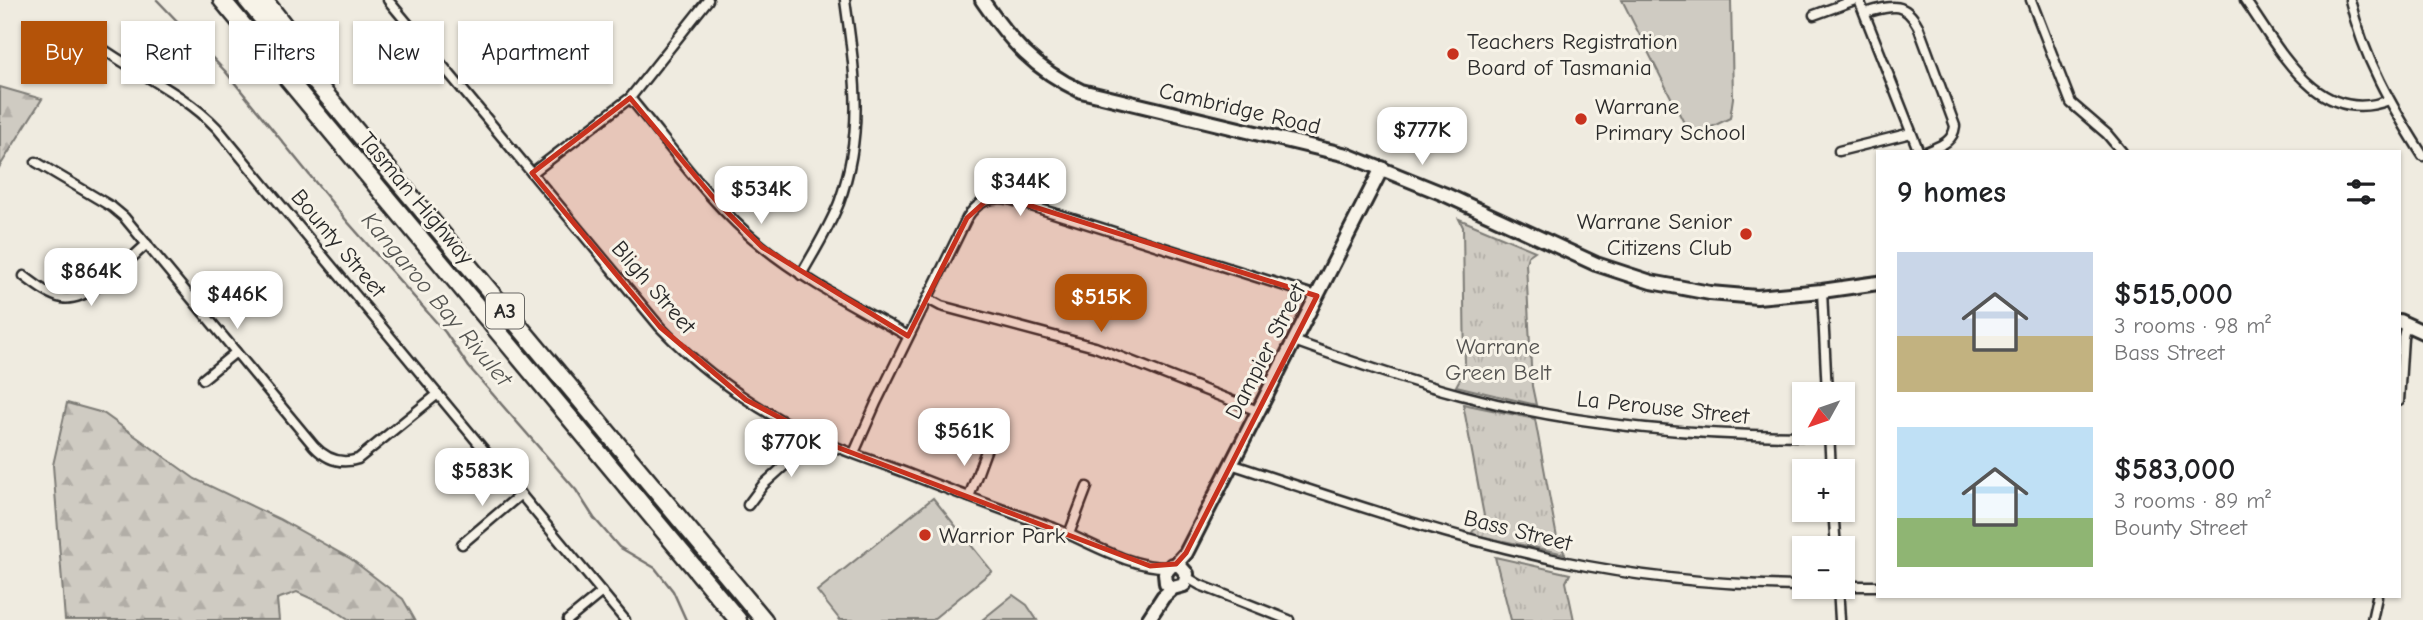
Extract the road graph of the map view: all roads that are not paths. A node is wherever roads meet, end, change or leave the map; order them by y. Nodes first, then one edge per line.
1 (211, 0) edge
2 (222, 0) edge
3 (247, 0) edge
4 (264, 0) edge
5 (388, 0) edge
6 (708, 0) edge
7 (845, 0) edge
8 (982, 0) edge
9 (1857, 0) edge
10 (2031, 0) edge
11 (2245, 0) edge
12 (2350, 0) edge
13 (1865, 13) junction
14 (1814, 15) dead end
15 (231, 21) edge
16 (240, 21) edge
17 (107, 52) edge
18 (292, 84) edge
19 (630, 98) junction
20 (2389, 100) junction
21 (1911, 133) junction
22 (1918, 150) edge
23 (1930, 150) edge
24 (2120, 150) edge
25 (1839, 151) dead end
26 (2423, 156) edge
27 (36, 163) dead end
28 (1382, 168) junction
29 (532, 173) junction
30 (147, 244) junction
31 (470, 267) junction
32 (801, 275) junction
33 (24, 276) dead end
34 (1876, 283) edge
35 (1822, 291) junction
36 (1317, 296) junction
37 (928, 299) junction
38 (2402, 323) edge
39 (2423, 332) edge
40 (908, 336) junction
41 (1294, 341) junction
42 (236, 352) junction
43 (2401, 369) edge
44 (203, 379) dead end
45 (1826, 382) edge
46 (438, 394) junction
47 (1258, 411) junction
48 (1792, 435) edge
49 (815, 438) junction
50 (986, 448) dead end
51 (854, 453) junction
52 (1231, 464) junction
53 (1087, 488) dead end
54 (521, 494) junction
55 (969, 497) junction
56 (748, 505) dead end
57 (1069, 534) junction
58 (462, 544) dead end
59 (1174, 579) junction
60 (1792, 586) edge
61 (1855, 586) edge
62 (1876, 586) edge
63 (602, 592) junction
64 (2377, 598) edge
65 (1839, 599) edge
66 (568, 620) edge
67 (625, 620) edge
68 (738, 620) edge
69 (764, 620) edge
70 (1148, 620) edge
71 (1289, 620) edge
72 (1840, 620) edge
73 (2372, 620) edge

1 - 15 highway
2 - 16 highway, Tasman Highway / A3
3 - 31 highway, Tasman Highway / A3
4 - 31 highway
5 - 29 street, Bligh Street
6 - 19 street
7 - 32 street
8 - 28 main road, Cambridge Road
9 - 13 street
9 - 14 street
10 - 24 street
11 - 20 street
12 - 20 street
13 - 21 street
13 - 23 street
17 - 46 street, Bounty Street
18 - 68 highway, Tasman Highway / A3
19 - 29 street
19 - 32 street
20 - 26 street
21 - 22 street
21 - 25 street
27 - 30 street
28 - 35 main road, Cambridge Road
28 - 36 main road, Dampier Street
29 - 49 street, Bligh Street
30 - 33 street
30 - 42 street
31 - 69 highway, Tasman Highway / A3
32 - 40 street
34 - 35 main road, Cambridge Road
35 - 45 street
36 - 37 street
36 - 41 main road, Dampier Street
37 - 40 street
37 - 47 street
38 - 39 main road
38 - 43 street
40 - 51 street
41 - 47 main road, Dampier Street
41 - 48 street, La Perouse Street
42 - 44 street
42 - 46 street
46 - 54 street, Bounty Street
47 - 52 main road, Dampier Street
49 - 51 street, Bligh Street
49 - 56 street
50 - 55 street
51 - 55 street, Bligh Street
52 - 59 main road, Dampier Street
52 - 60 street, Bass Street
53 - 57 street
54 - 58 street
54 - 63 street, Bounty Street
55 - 57 street, Bligh Street
57 - 59 street, Bligh Street
59 - 70 main road
59 - 71 street, Bligh Street
61 - 62 street
63 - 66 street
63 - 67 street, Bounty Street
64 - 73 street
65 - 72 street

